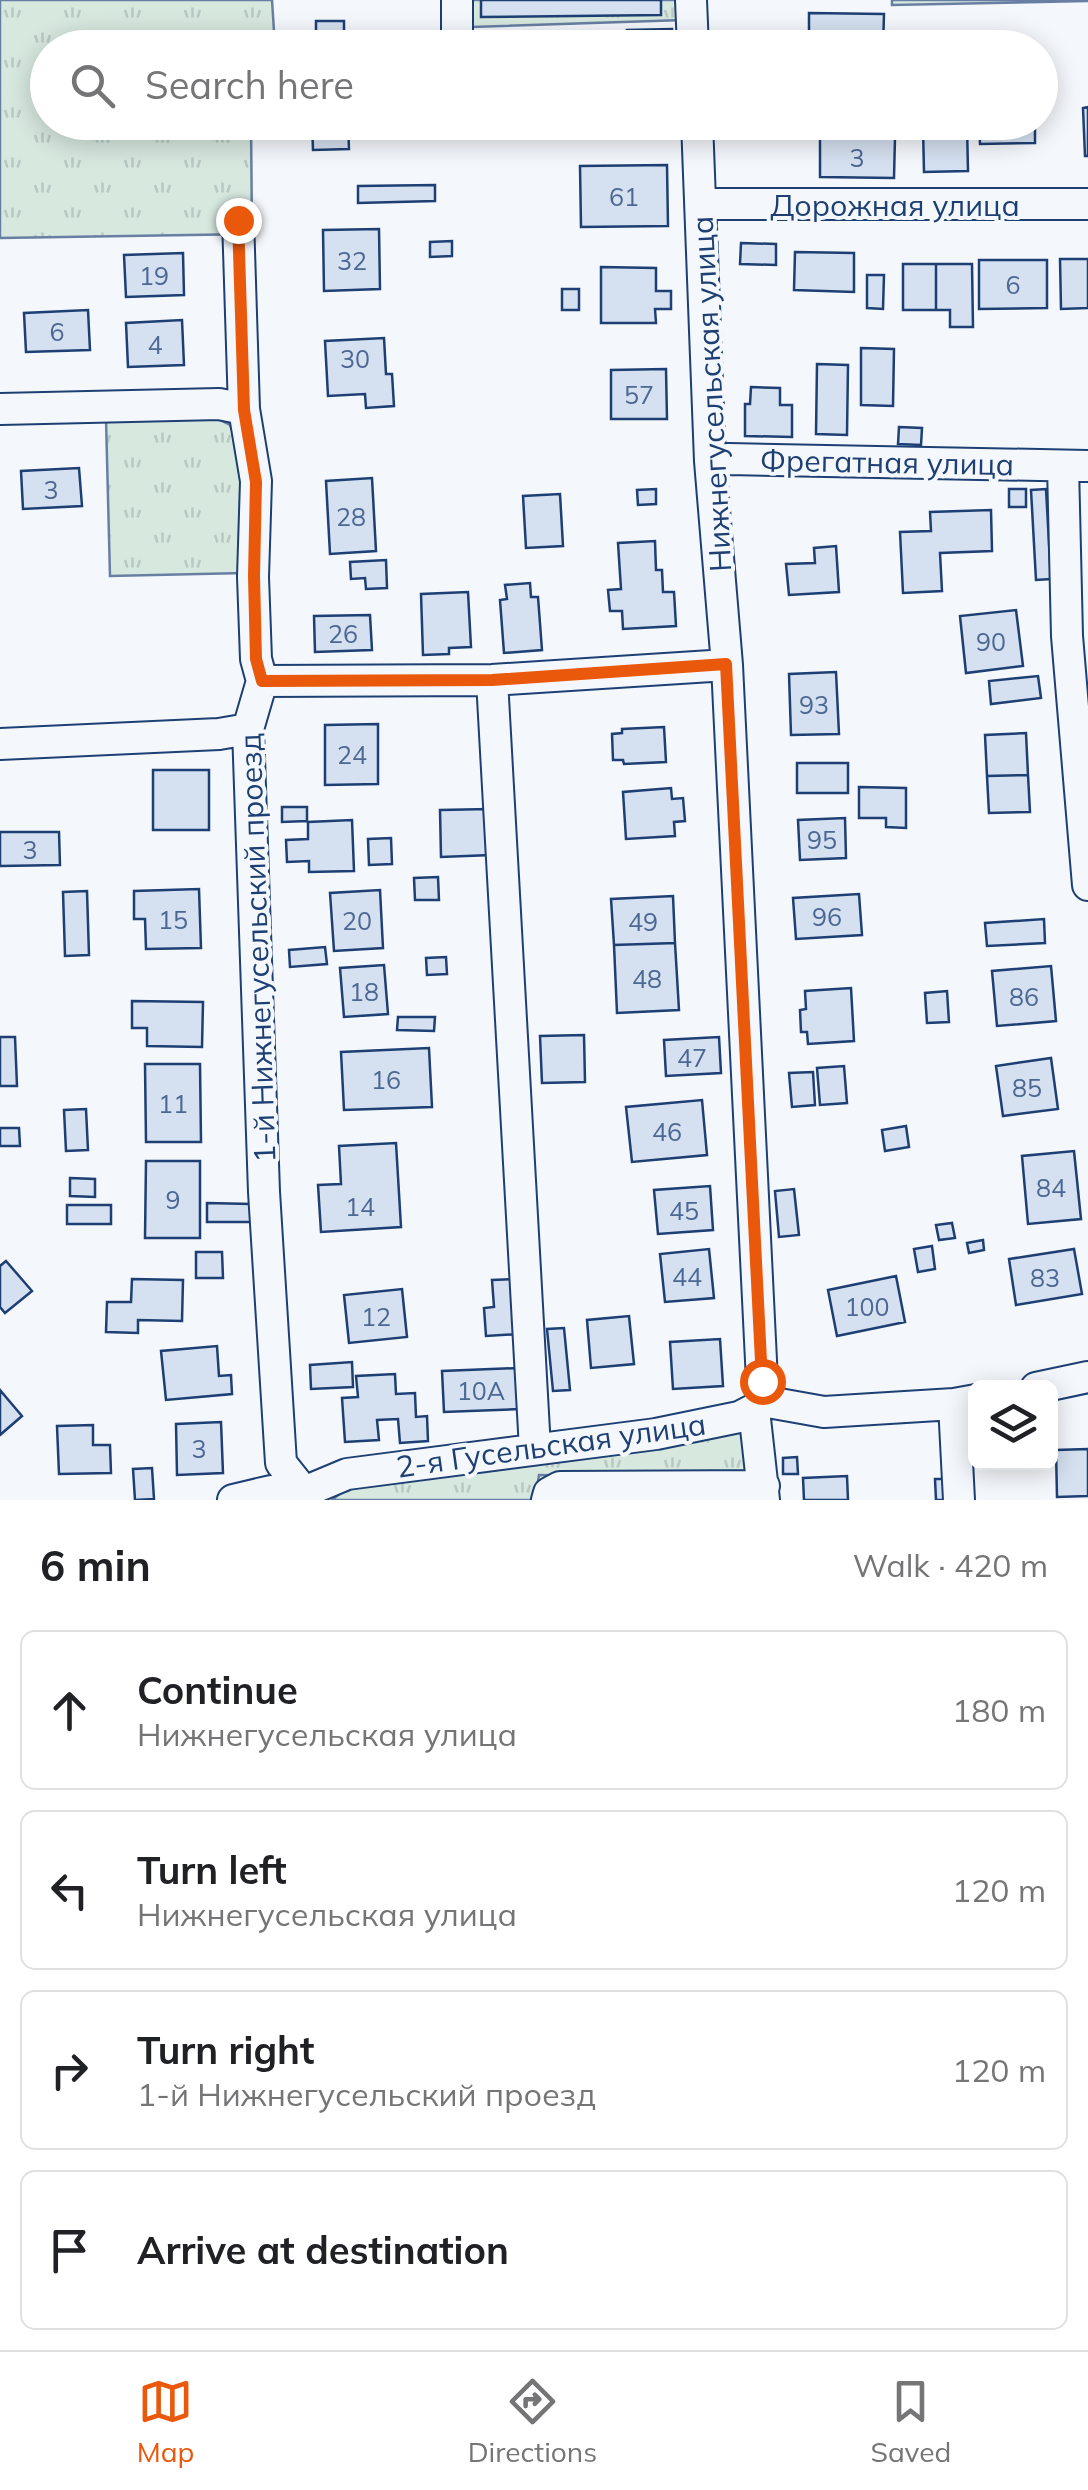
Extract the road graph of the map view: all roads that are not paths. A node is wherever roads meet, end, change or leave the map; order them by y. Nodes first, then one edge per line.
1 (457, 0) edge
2 (691, 0) edge
3 (456, 30) edge
4 (692, 30) edge
5 (698, 140) edge
6 (702, 204) junction
7 (1088, 204) edge
8 (238, 220) dead end
9 (0, 409) edge
10 (244, 410) junction
11 (710, 461) junction
12 (1076, 466) edge
13 (726, 664) junction
14 (492, 680) junction
15 (262, 681) junction
16 (248, 729) junction
17 (0, 744) edge
18 (1088, 885) edge
19 (1088, 1377) edge
20 (1058, 1383) edge
21 (965, 1402) edge
22 (761, 1406) junction
23 (535, 1449) junction
24 (764, 1493) edge
25 (305, 1496) edge
26 (233, 1500) edge
27 (547, 1500) edge
28 (959, 1500) edge

1 - 3 street
2 - 4 street
5 - 6 street, Нижнегусельская улица
6 - 7 street, Дорожная улица
6 - 11 street, Нижнегусельская улица
8 - 10 street, 1-й Нижнегусельский проезд
9 - 10 street
10 - 15 street, 1-й Нижнегусельский проезд
11 - 12 street, Фрегатная улица
11 - 13 street, Нижнегусельская улица
12 - 18 street, Фрегатная улица
13 - 14 street
13 - 22 street, Нижнегусельская улица
14 - 15 street
14 - 23 street
15 - 16 street, 1-й Нижнегусельский проезд
16 - 17 street
16 - 25 street, 1-й Нижнегусельский проезд
19 - 20 street
21 - 22 street, 2-я Гусельская улица
21 - 28 street
22 - 23 street, 2-я Гусельская улица
22 - 24 street, Нижнегусельская улица
23 - 25 street, 2-я Гусельская улица
24 - 27 street
25 - 26 street, 2-я Гусельская улица

